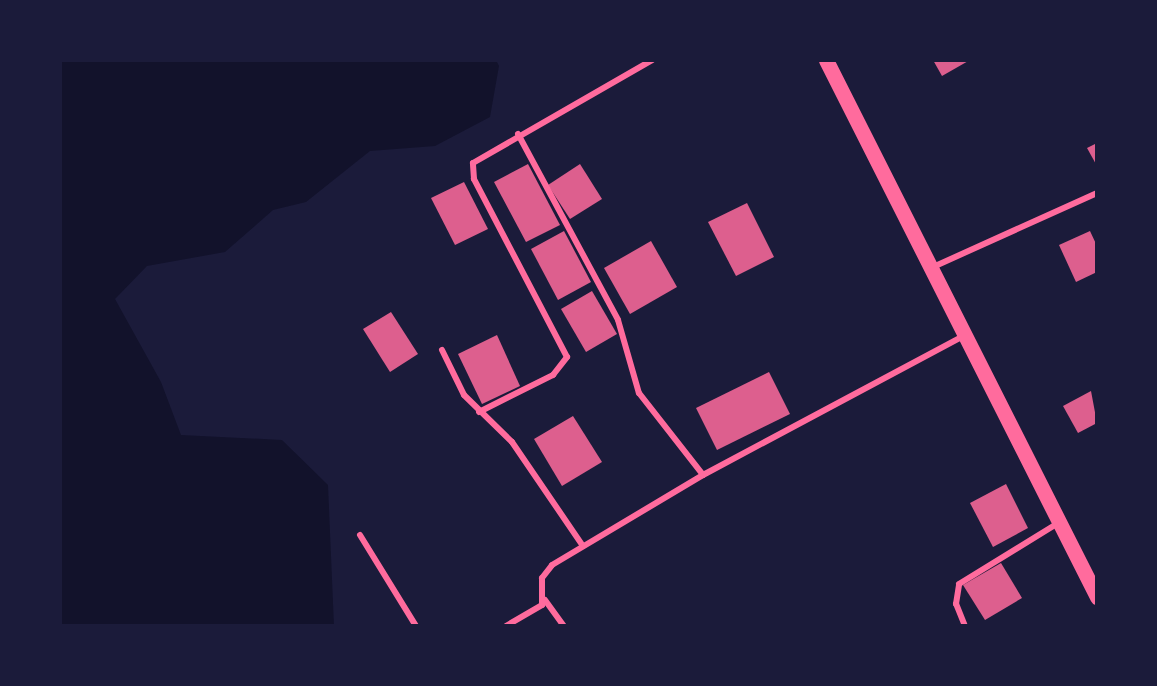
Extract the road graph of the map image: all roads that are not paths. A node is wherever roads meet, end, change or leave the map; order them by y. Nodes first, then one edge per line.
1 (652, 60) edge
2 (825, 60) edge
3 (518, 134) junction
4 (1097, 193) edge
5 (933, 267) junction
6 (964, 335) junction
7 (442, 350) dead end
8 (479, 412) junction
9 (703, 475) junction
10 (1061, 521) junction
11 (360, 535) dead end
12 (583, 546) junction
13 (1097, 597) edge
14 (545, 600) junction
15 (416, 626) edge
16 (506, 626) edge
17 (564, 626) edge
18 (965, 626) edge

1 - 3 street
2 - 5 main road
3 - 8 street
3 - 9 street
4 - 5 street
5 - 6 main road
6 - 9 street
6 - 10 main road
7 - 8 street
8 - 12 street
9 - 12 street
10 - 13 main road
10 - 18 street
11 - 15 street
12 - 14 street
14 - 16 street
14 - 17 street

